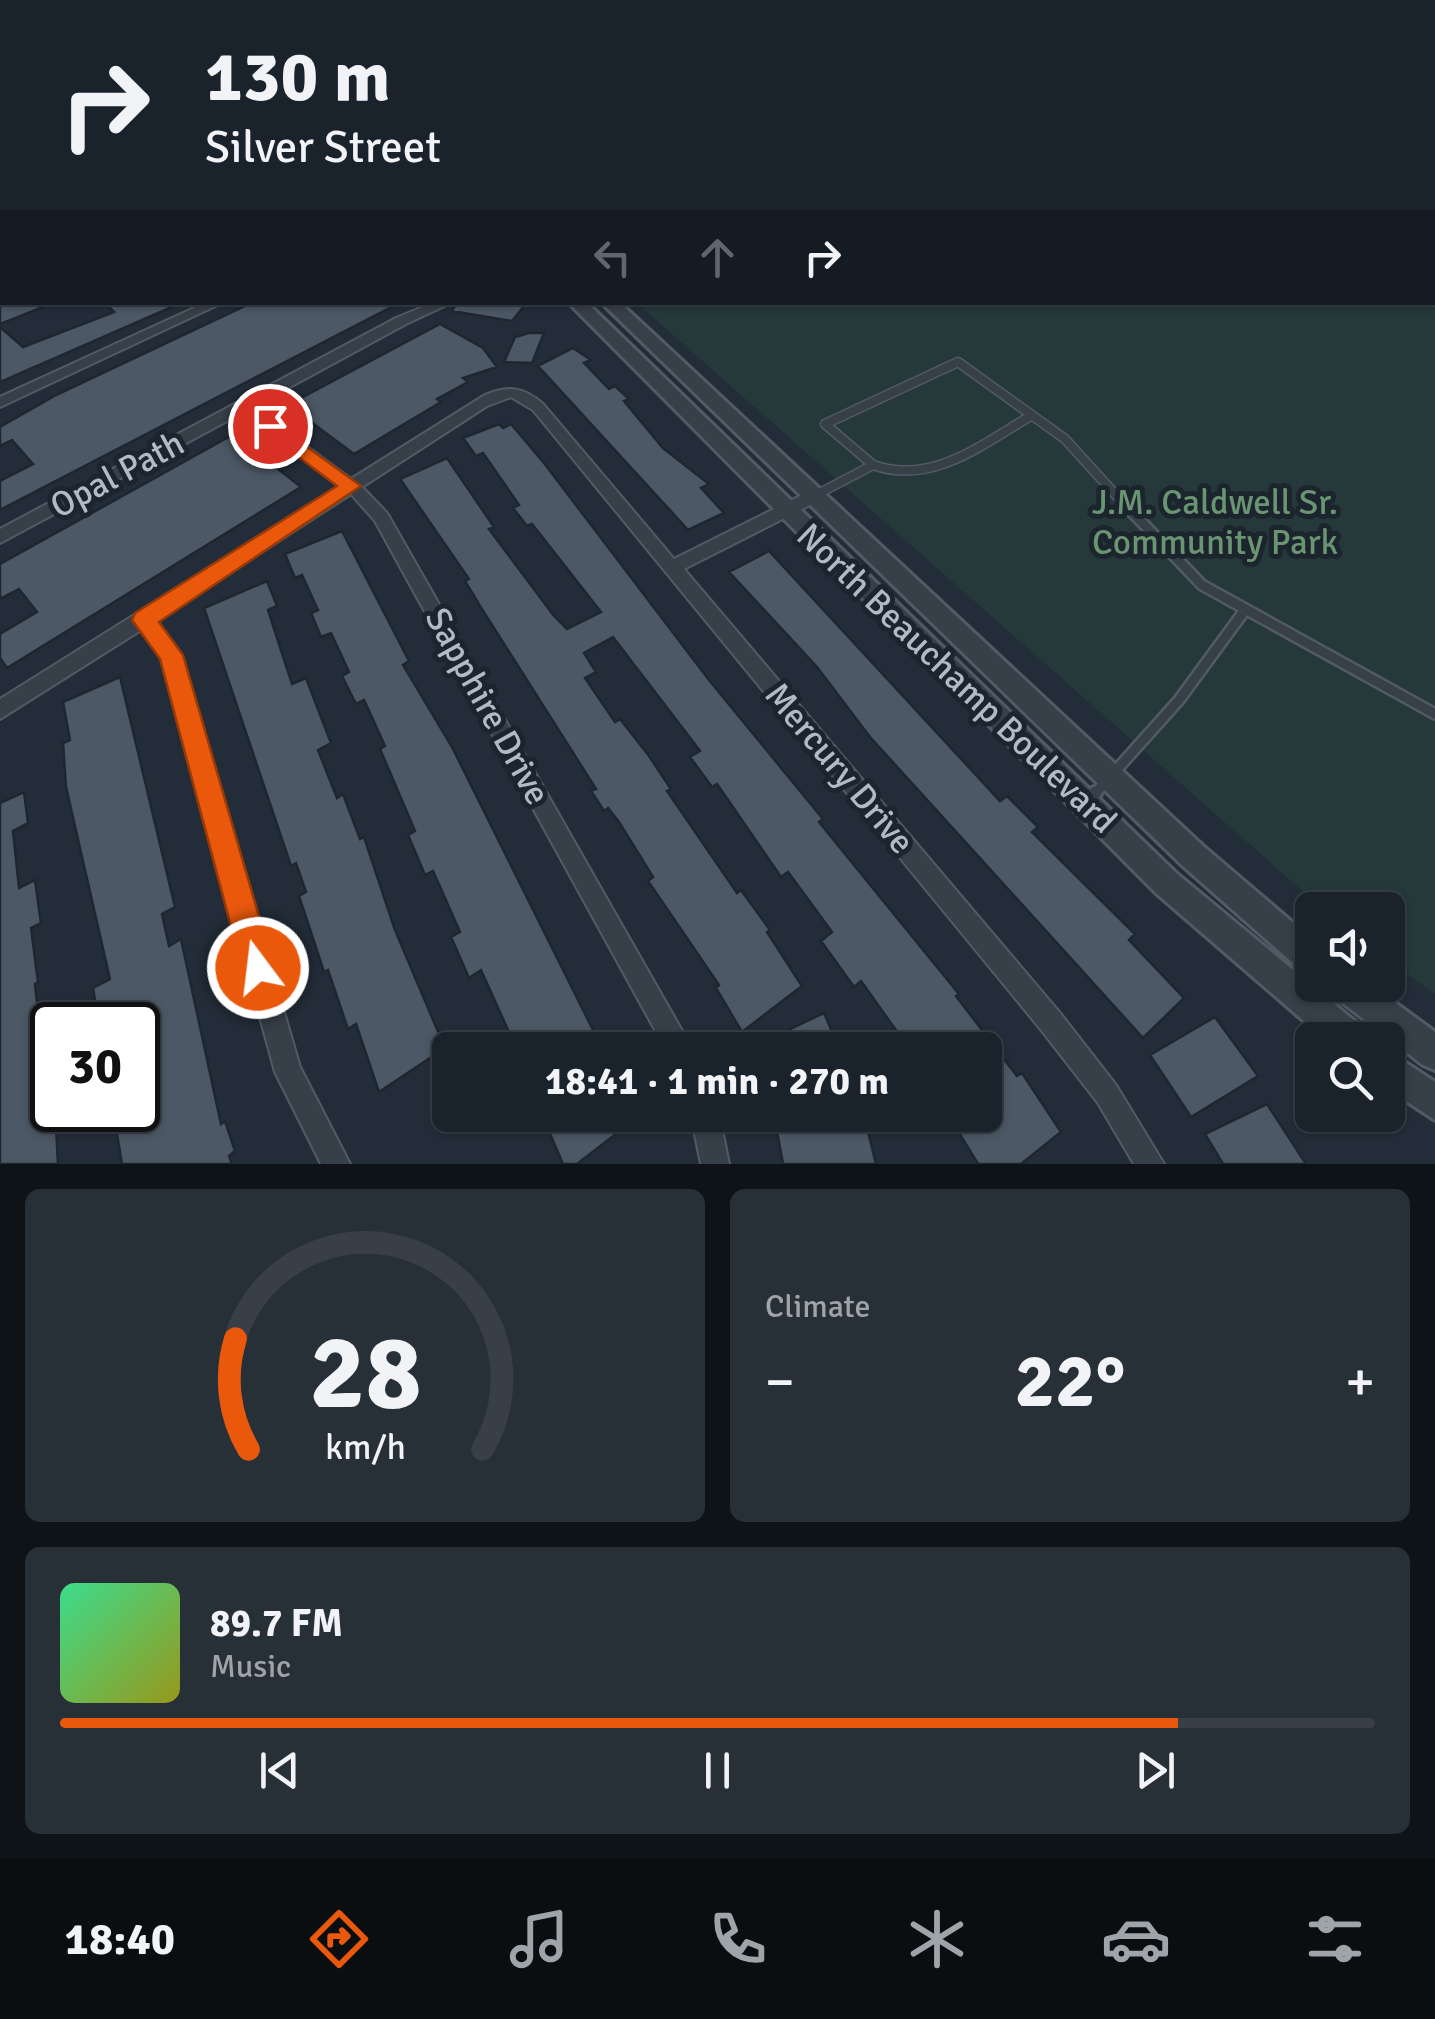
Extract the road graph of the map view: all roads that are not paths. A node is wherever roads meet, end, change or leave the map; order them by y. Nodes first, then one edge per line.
1 (211, 305) edge
2 (440, 305) edge
3 (579, 305) edge
4 (612, 305) edge
5 (0, 402) edge
6 (243, 407) junction
7 (1032, 414) junction
8 (873, 465) junction
9 (351, 486) junction
10 (814, 496) junction
11 (786, 510) junction
12 (0, 537) edge
13 (673, 568) junction
14 (1246, 610) junction
15 (144, 620) junction
16 (0, 710) edge
17 (1435, 714) edge
18 (1112, 778) junction
19 (1084, 804) junction
20 (1295, 945) edge
21 (1367, 1002) edge
22 (1329, 1022) edge
23 (670, 1032) edge
24 (1435, 1054) edge
25 (1405, 1081) edge
26 (1435, 1104) edge
27 (708, 1132) edge
28 (336, 1164) edge
29 (715, 1164) edge
30 (1150, 1164) edge

1 - 5 street
2 - 6 street, Opal Path
3 - 11 street, North Beauchamp Boulevard
4 - 10 street, North Beauchamp Boulevard
6 - 9 street, Sapphire Drive
6 - 12 street, Opal Path
7 - 8 lane
7 - 8 lane
7 - 14 lane
8 - 10 lane
9 - 13 street, Mercury Drive
9 - 15 street
9 - 23 street, Sapphire Drive
10 - 11 street
10 - 18 street, North Beauchamp Boulevard
11 - 13 street
11 - 19 street, North Beauchamp Boulevard
13 - 30 street, Mercury Drive
14 - 17 lane
14 - 18 lane
15 - 16 street
15 - 28 street
18 - 19 lane
18 - 20 street, North Beauchamp Boulevard
19 - 22 street, North Beauchamp Boulevard
21 - 24 street
25 - 26 street
27 - 29 street

